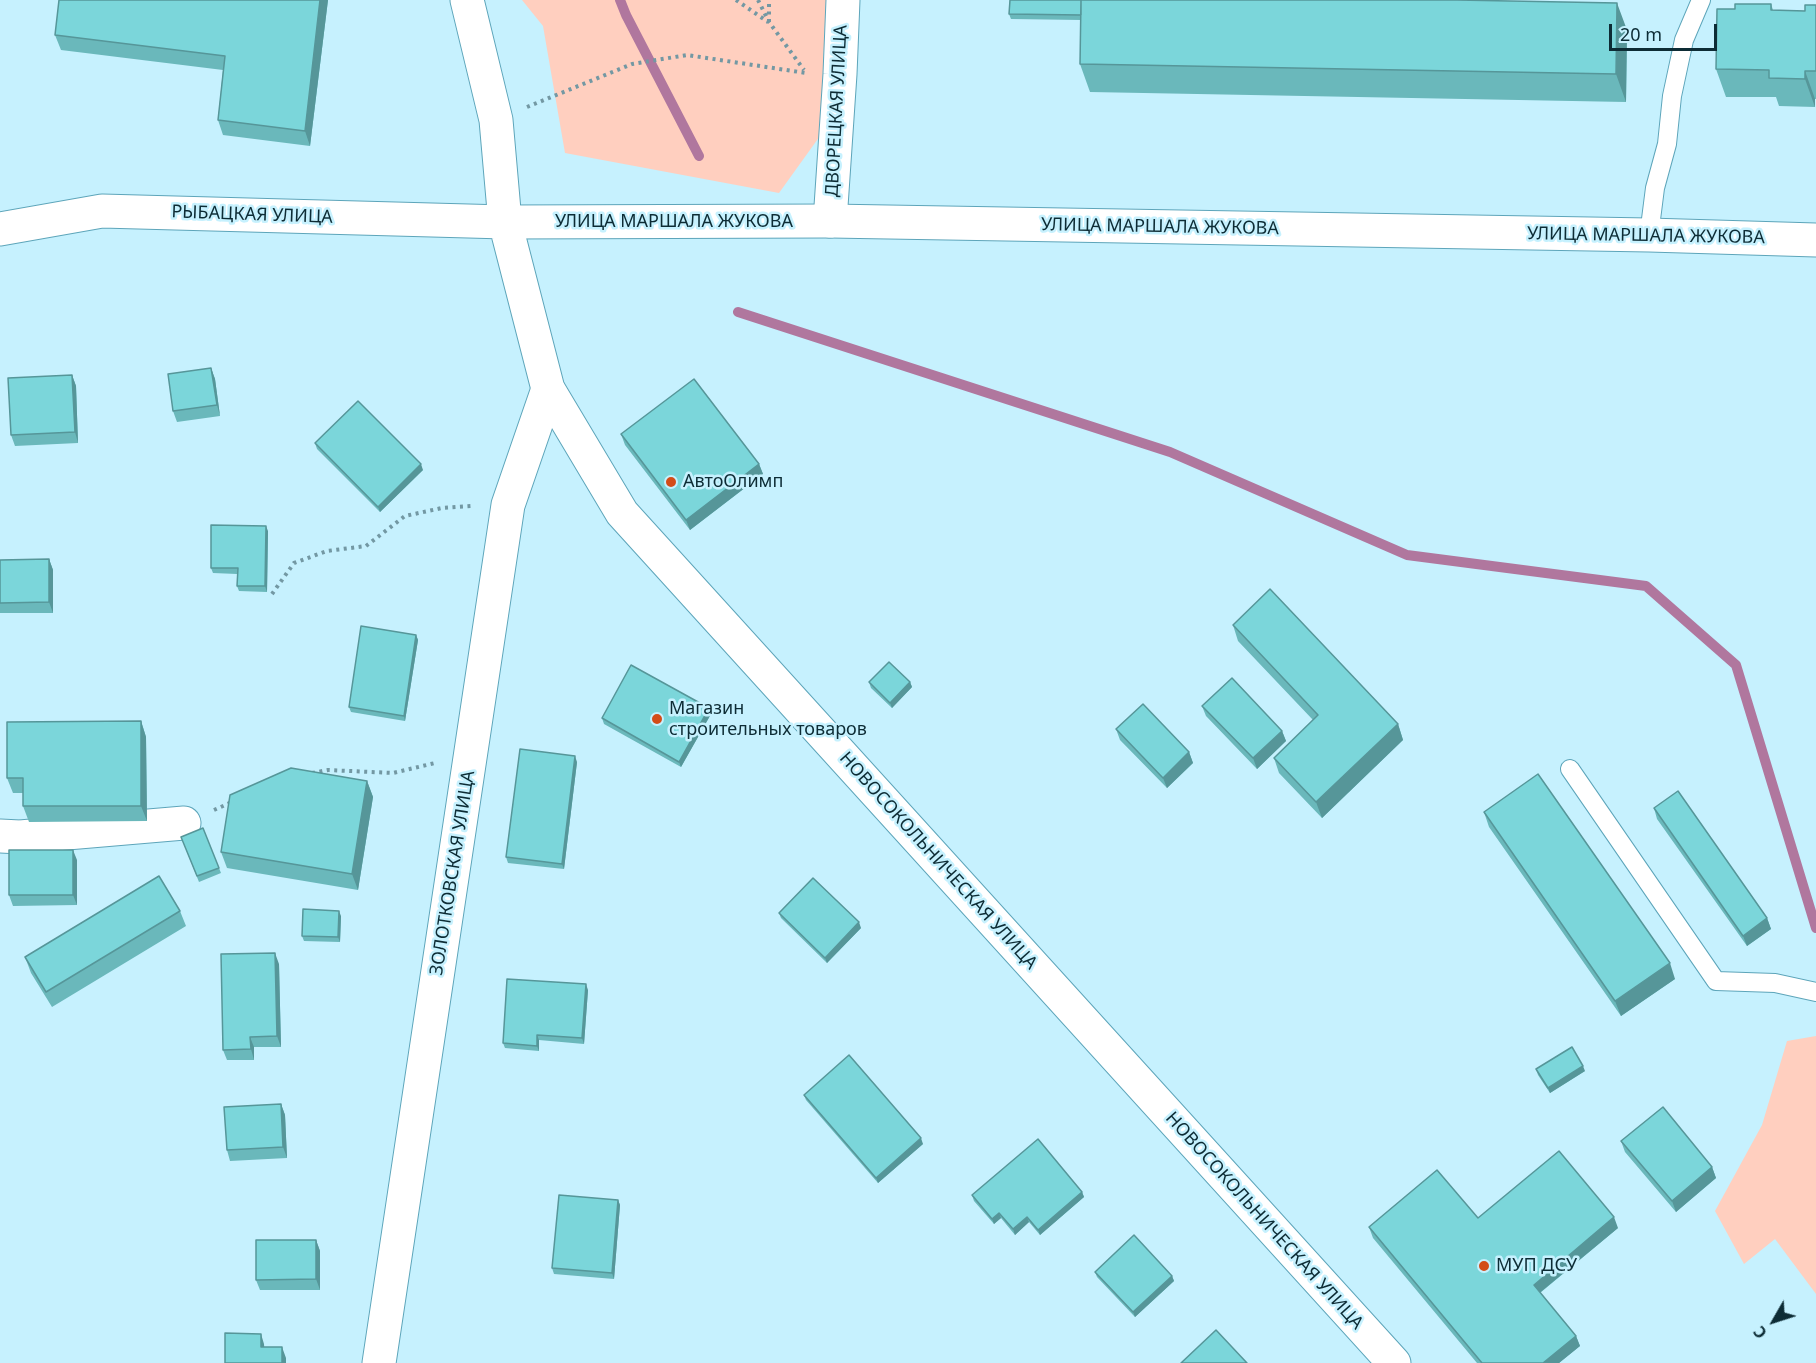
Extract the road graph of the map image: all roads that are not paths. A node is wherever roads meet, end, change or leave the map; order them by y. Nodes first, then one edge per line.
1 (467, 0) edge
2 (843, 0) edge
3 (1701, 0) edge
4 (830, 221) junction
5 (505, 222) junction
6 (0, 230) edge
7 (1649, 235) junction
8 (1816, 240) edge
9 (548, 389) junction
10 (1570, 769) dead end
11 (184, 823) road end
12 (0, 836) edge
13 (1816, 992) edge
14 (379, 1363) edge
15 (1394, 1363) edge

1 - 5 street, НОВОСОКОЛЬНИЧЕСКАЯ УЛИЦА
2 - 4 street, ДВОРЕЦКАЯ УЛИЦА
3 - 7 lane
4 - 5 street, УЛИЦА МАРШАЛА ЖУКОВА
4 - 7 street, УЛИЦА МАРШАЛА ЖУКОВА
5 - 6 street, РЫБАЦКАЯ УЛИЦА
5 - 9 street, НОВОСОКОЛЬНИЧЕСКАЯ УЛИЦА
7 - 8 street, УЛИЦА МАРШАЛА ЖУКОВА
9 - 14 street, ЗОЛОТКОВСКАЯ УЛИЦА
9 - 15 street, НОВОСОКОЛЬНИЧЕСКАЯ УЛИЦА
10 - 13 lane
11 - 12 street

